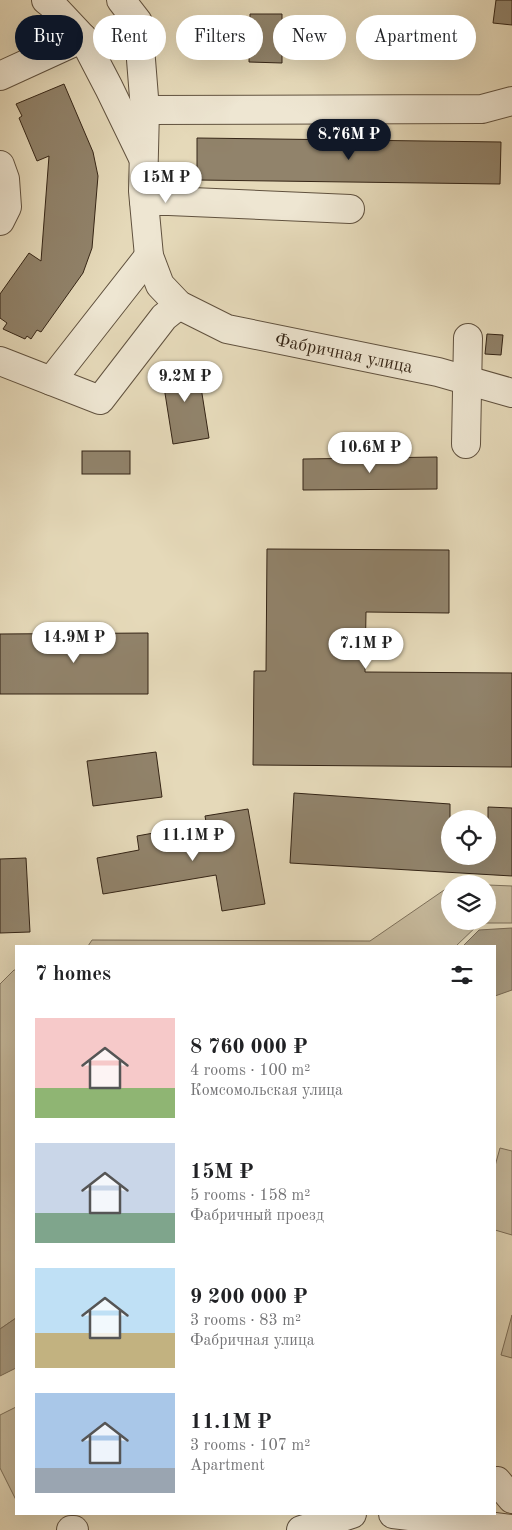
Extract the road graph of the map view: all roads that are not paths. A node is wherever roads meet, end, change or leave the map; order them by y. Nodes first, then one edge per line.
1 (46, 0) edge
2 (121, 0) edge
3 (140, 11) edge
4 (62, 15) edge
5 (83, 38) edge
6 (35, 60) edge
7 (0, 76) edge
8 (512, 101) edge
9 (145, 110) junction
10 (144, 160) junction
11 (0, 165) edge
12 (144, 201) junction
13 (350, 208) dead end
14 (0, 221) edge
15 (149, 256) junction
16 (179, 305) junction
17 (468, 338) dead end
18 (0, 362) edge
19 (466, 380) junction
20 (51, 381) junction
21 (512, 392) edge
22 (466, 444) dead end
23 (349, 1515) edge
24 (402, 1515) edge
25 (512, 1529) edge
26 (301, 1530) edge

1 - 4 street
2 - 3 street
3 - 9 street, Фабричная улица
5 - 10 street
6 - 7 street
8 - 9 street
9 - 10 street, Фабричная улица
10 - 12 street, Фабричная улица
11 - 14 street
12 - 13 street
12 - 15 street, Фабричная улица
15 - 16 street, Фабричная улица
15 - 20 street
16 - 19 street, Фабричная улица
16 - 20 street
17 - 19 street
18 - 20 street
19 - 21 street, Фабричная улица
19 - 22 street
23 - 26 street
24 - 25 street

